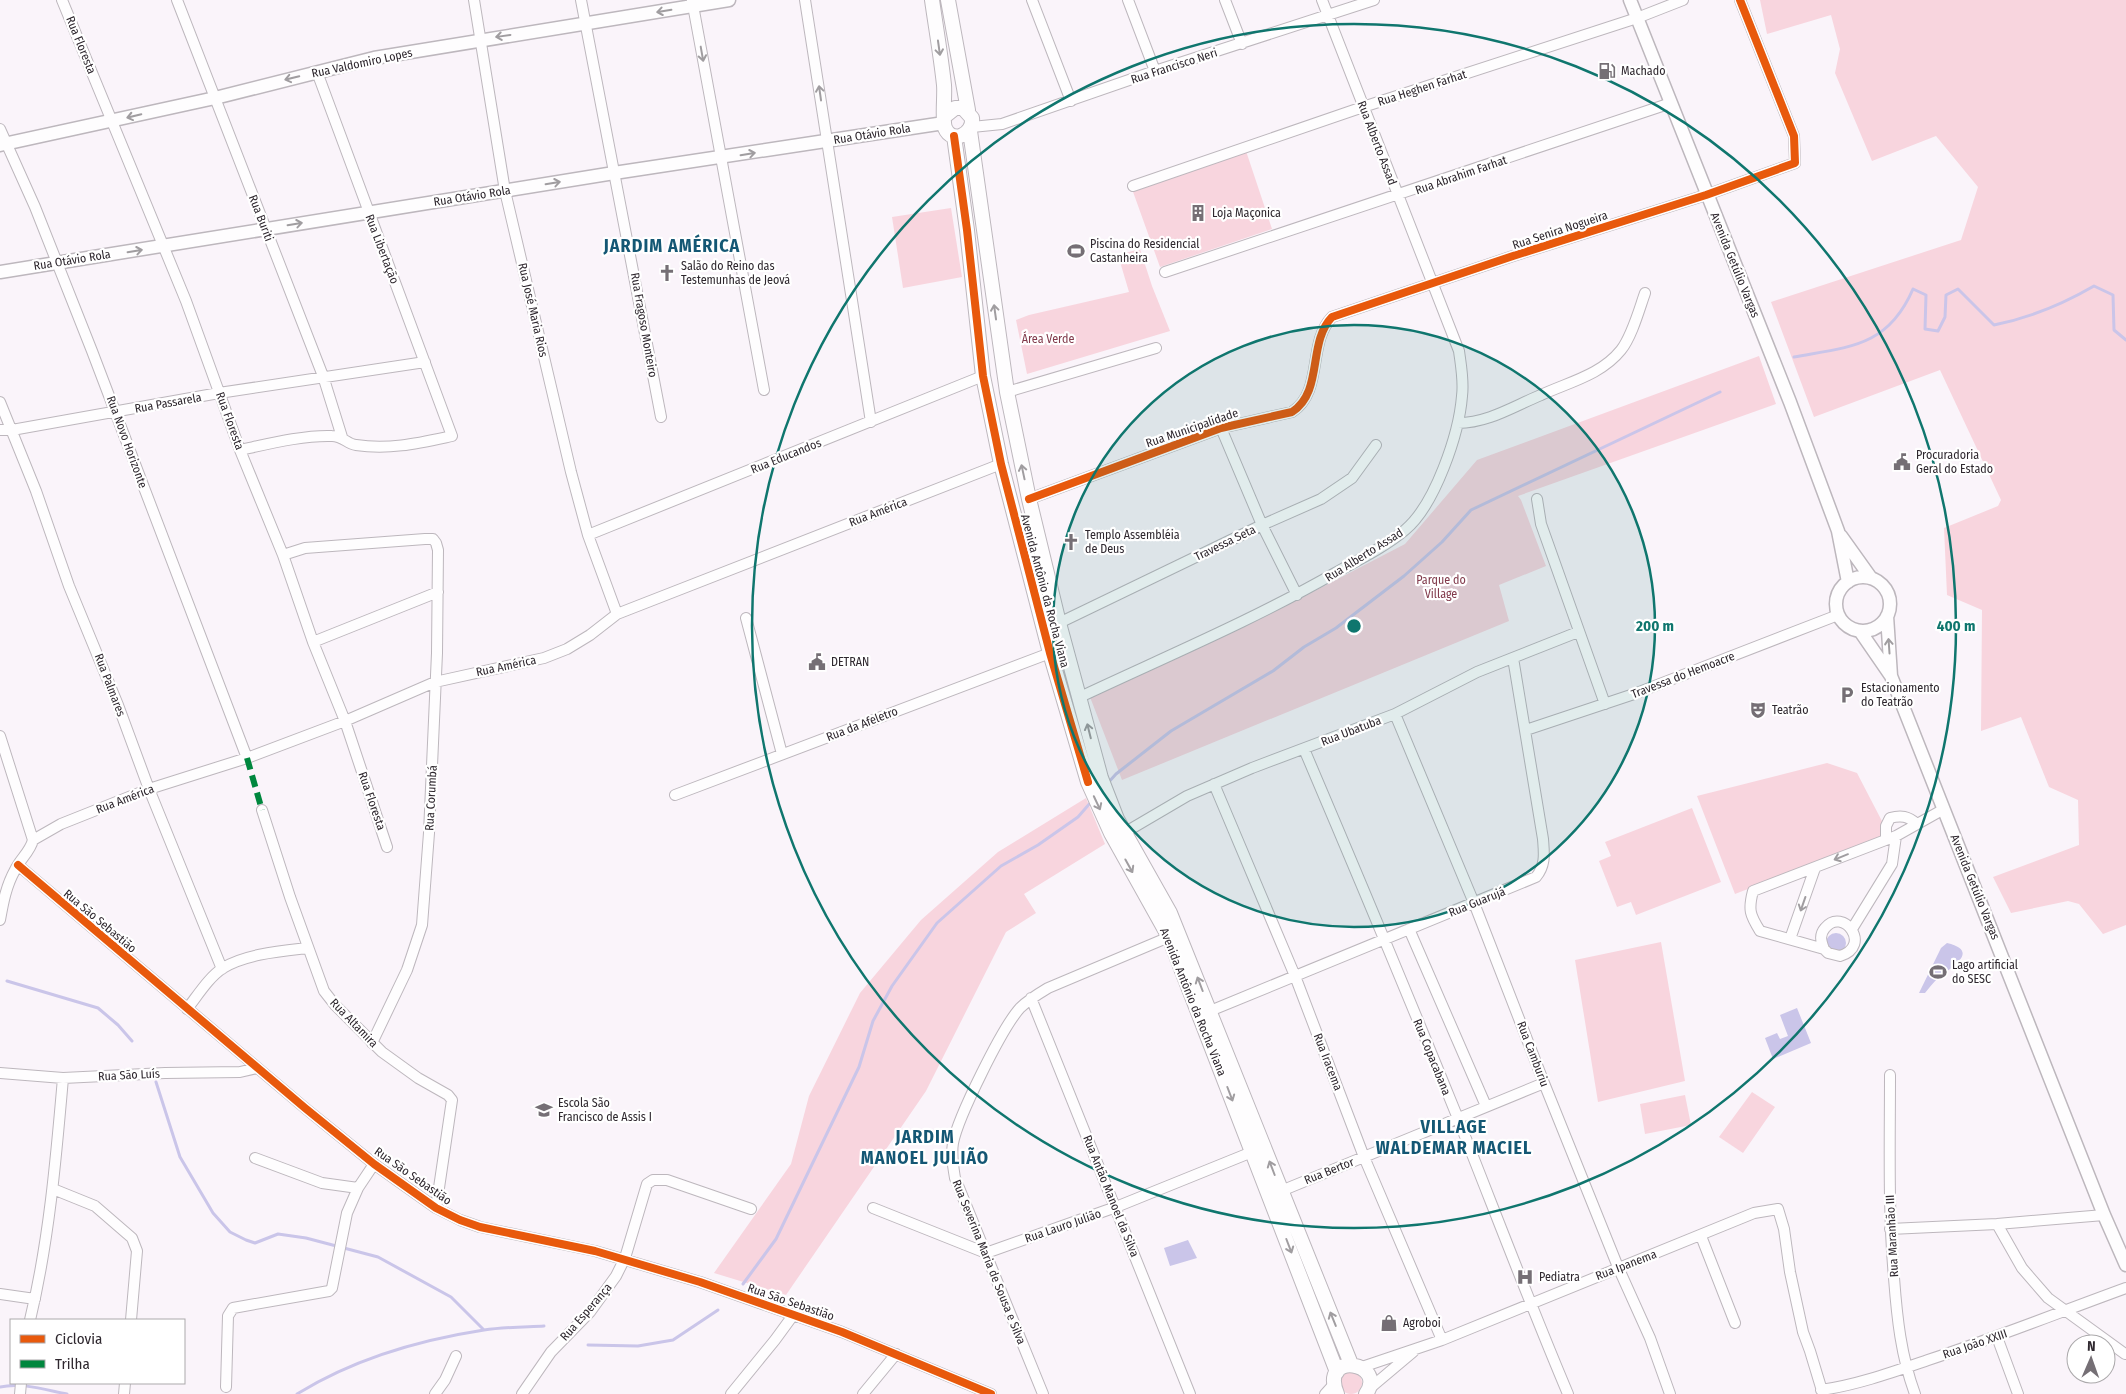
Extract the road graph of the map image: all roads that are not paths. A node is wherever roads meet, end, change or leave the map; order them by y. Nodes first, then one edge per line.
1 (62, 0) edge
2 (177, 0) edge
3 (474, 0) edge
4 (581, 0) edge
5 (729, 0) edge
6 (805, 0) edge
7 (932, 0) edge
8 (948, 0) edge
9 (1032, 0) edge
10 (1128, 0) edge
11 (1225, 0) edge
12 (1322, 0) edge
13 (1374, 0) edge
14 (1630, 0) edge
15 (1683, 0) edge
16 (1740, 0) edge
17 (693, 3) edge
18 (1328, 15) junction
19 (1637, 18) junction
20 (585, 24) junction
21 (481, 40) junction
22 (1242, 44) junction
23 (1155, 71) junction
24 (317, 72) junction
25 (215, 98) junction
26 (1071, 100) junction
27 (1671, 103) junction
28 (1363, 107) junction
29 (968, 110) junction
30 (944, 119) junction
31 (112, 121) junction
32 (0, 129) edge
33 (971, 129) junction
34 (954, 136) junction
35 (827, 141) junction
36 (3, 145) edge
37 (720, 158) junction
38 (614, 173) junction
39 (1133, 186) dead end
40 (505, 191) junction
41 (1706, 195) junction
42 (1398, 196) junction
43 (368, 212) junction
44 (266, 229) junction
45 (162, 246) junction
46 (57, 262) junction
47 (0, 272) edge
48 (1165, 272) dead end
49 (1432, 284) junction
50 (1645, 293) dead end
51 (1332, 317) joint
52 (1156, 348) dead end
53 (426, 362) junction
54 (323, 376) junction
55 (983, 376) junction
56 (764, 390) dead end
57 (1007, 392) junction
58 (219, 393) junction
59 (0, 402) edge
60 (116, 412) junction
61 (661, 417) dead end
62 (871, 422) junction
63 (1458, 424) junction
64 (1221, 428) junction
65 (0, 430) edge
66 (12, 430) junction
67 (342, 437) junction
68 (1376, 445) dead end
69 (240, 450) junction
70 (1001, 464) junction
71 (1537, 499) dead end
72 (1029, 500) junction
73 (1262, 525) junction
74 (1838, 531) junction
75 (588, 535) junction
76 (283, 554) junction
77 (1872, 578) junction
78 (1848, 582) junction
79 (438, 592) junction
80 (1297, 595) junction
81 (617, 614) junction
82 (1838, 615) junction
83 (1887, 616) junction
84 (746, 618) dead end
85 (1059, 622) junction
86 (1860, 631) junction
87 (1578, 632) junction
88 (313, 642) junction
89 (1050, 653) junction
90 (1513, 658) junction
91 (1891, 676) junction
92 (435, 682) junction
93 (1080, 697) junction
94 (1605, 704) junction
95 (1395, 714) junction
96 (345, 721) junction
97 (1526, 730) junction
98 (0, 736) edge
99 (1304, 749) junction
100 (782, 754) junction
101 (247, 758) junction
102 (1094, 780) junction
103 (1214, 784) junction
104 (148, 789) junction
105 (676, 795) dead end
106 (1944, 809) junction
107 (262, 810) dead end
108 (1112, 821) junction
109 (1917, 824) junction
110 (1124, 833) junction
111 (1891, 838) junction
112 (33, 840) junction
113 (387, 847) dead end
114 (18, 865) junction
115 (1815, 868) junction
116 (1474, 903) junction
117 (0, 920) edge
118 (1409, 929) junction
119 (1852, 929) junction
120 (1169, 937) junction
121 (1384, 939) junction
122 (1790, 939) junction
123 (308, 948) junction
124 (1824, 949) junction
125 (222, 968) junction
126 (1295, 976) junction
127 (1031, 998) junction
128 (187, 1009) junction
129 (1210, 1010) junction
130 (372, 1043) junction
131 (257, 1068) junction
132 (0, 1073) edge
133 (1890, 1075) dead end
134 (63, 1078) junction
135 (1544, 1083) junction
136 (1486, 1106) junction
137 (1458, 1118) junction
138 (1252, 1152) junction
139 (1364, 1157) junction
140 (255, 1158) dead end
141 (374, 1164) junction
142 (358, 1188) junction
143 (53, 1189) junction
144 (1281, 1191) junction
145 (1116, 1207) junction
146 (436, 1208) junction
147 (873, 1208) dead end
148 (751, 1209) dead end
149 (1778, 1209) joint
150 (2104, 1215) junction
151 (1997, 1224) junction
152 (1890, 1229) junction
153 (1700, 1236) junction
154 (986, 1253) junction
155 (625, 1258) junction
156 (2126, 1265) edge
157 (1618, 1267) junction
158 (2126, 1288) edge
159 (0, 1294) edge
160 (35, 1299) junction
161 (1530, 1303) junction
162 (2066, 1310) junction
163 (794, 1314) junction
164 (30, 1319) edge
165 (131, 1319) edge
166 (1736, 1323) dead end
167 (1997, 1338) junction
168 (1442, 1340) junction
169 (1420, 1347) junction
170 (896, 1354) junction
171 (2125, 1354) dead end
172 (456, 1356) dead end
173 (1357, 1366) junction
174 (1905, 1368) junction
175 (1333, 1386) edge
176 (226, 1387) dead end
177 (1367, 1391) edge
178 (1822, 1392) edge
179 (435, 1394) edge
180 (522, 1394) edge
181 (731, 1394) edge
182 (863, 1394) edge
183 (990, 1394) edge
184 (1043, 1394) edge
185 (1190, 1394) edge
186 (1568, 1394) edge
187 (1670, 1394) edge
188 (1915, 1394) edge
189 (2018, 1394) edge

1 - 31 street, Rua Floresta
2 - 25 street, Rua Buriti
3 - 21 street, Rua José Maria Rios
4 - 20 street, Rua Fragoso Monteiro
5 - 17 street, Rua Valdomiro Lopes
35 -> 6 street
7 -> 30 main road
8 - 29 main road
9 - 26 street
10 - 23 street
11 - 22 street
12 - 18 street, Rua Alberto Assad
13 - 18 street, Rua Francisco Neri
14 - 19 street, Avenida Getúlio Vargas
15 - 19 street, Rua Heghen Farhat
16 - 41 street, Rua Senira Nogueira
17 -> 20 street, Rua Valdomiro Lopes
17 -> 37 street
18 - 22 street, Rua Francisco Neri
18 - 28 street, Rua Alberto Assad
19 - 27 street, Avenida Getúlio Vargas
19 - 28 street, Rua Heghen Farhat
20 -> 21 street, Rua Valdomiro Lopes
20 - 38 street, Rua Fragoso Monteiro
21 - 24 street, Rua Valdomiro Lopes
21 - 40 street, Rua José Maria Rios
22 - 23 street, Rua Francisco Neri
23 - 26 street, Rua Francisco Neri
24 -> 25 street, Rua Valdomiro Lopes
24 - 43 street, Rua Libertação
25 -> 31 street, Rua Valdomiro Lopes
25 - 44 street, Rua Buriti
26 - 33 street, Rua Francisco Neri
27 - 41 street, Avenida Getúlio Vargas
27 - 42 street, Rua Abrahim Farhat
28 - 39 street, Rua Heghen Farhat
28 - 42 street, Rua Alberto Assad
29 - 30 main road
29 - 33 main road
30 - 34 main road
30 - 35 street, Rua Otávio Rola
31 - 36 street, Rua Valdomiro Lopes
31 - 45 street, Rua Floresta
32 - 36 street, Rua Novo Horizonte
33 - 34 main road
57 -> 33 main road, Avenida Antônio da Rocha Viana
34 - 55 main road, Avenida Antônio da Rocha Viana
37 -> 35 street, Rua Otávio Rola
35 - 62 street
36 - 46 street, Rua Novo Horizonte
37 - 38 street, Rua Otávio Rola
37 - 56 street
40 -> 38 street, Rua Otávio Rola
38 - 61 street, Rua Fragoso Monteiro
40 - 43 street, Rua Otávio Rola
40 - 75 street, Rua José Maria Rios
41 - 49 street, Rua Senira Nogueira
41 - 74 street, Avenida Getúlio Vargas
42 - 48 street, Rua Abrahim Farhat
42 - 49 street, Rua Alberto Assad
44 -> 43 street, Rua Otávio Rola
43 - 53 street, Rua Libertação
44 - 45 street, Rua Otávio Rola
44 - 54 street, Rua Buriti
46 -> 45 street, Rua Otávio Rola
45 - 58 street, Rua Floresta
46 - 47 street, Rua Otávio Rola
46 - 60 street, Rua Novo Horizonte
49 - 51 street, Rua Senira Nogueira
49 - 63 street, Rua Alberto Assad
50 - 63 street
51 - 64 street, Rua Municipalidade
52 - 57 street
53 - 54 street, Rua Passarela
53 - 67 street, Rua Libertação
54 - 58 street, Rua Passarela
54 - 67 street, Rua Buriti
55 - 62 street, Rua Educandos
55 - 70 main road, Avenida Antônio da Rocha Viana
72 -> 57 main road, Avenida Antônio da Rocha Viana
58 - 60 street, Rua Passarela
58 - 69 street, Rua Floresta
59 - 66 street, Rua Palmares
60 - 66 street, Rua Passarela
60 - 101 street, Rua Novo Horizonte
62 - 75 street, Rua Educandos
63 - 80 street, Rua Alberto Assad
64 - 72 street, Rua Municipalidade
64 - 73 street
65 - 66 street, Rua Passarela
66 - 104 street, Rua Palmares
67 - 69 street
68 - 73 street, Travessa Seta
69 - 76 street, Rua Floresta
70 - 81 street, Rua América
70 - 89 main road, Avenida Antônio da Rocha Viana
71 - 87 street
72 - 85 main road, Avenida Antônio da Rocha Viana
73 - 80 street
73 - 85 street, Travessa Seta
74 - 77 street, Avenida Getúlio Vargas
74 - 78 street, Avenida Getúlio Vargas
75 - 81 street, Rua José Maria Rios
76 - 79 street, Rua Corumbá
76 - 88 street, Rua Floresta
77 - 78 street
77 - 83 street
78 - 82 street
79 - 88 street
79 - 92 street, Rua Corumbá
80 - 93 street, Rua Alberto Assad
81 - 92 street, Rua América
82 - 86 street
82 - 94 street, Travessa do Hemoacre
83 - 86 street
91 -> 83 street, Avenida Getúlio Vargas
84 - 100 street
85 - 93 main road, Avenida Antônio da Rocha Viana
86 - 91 street, Avenida Getúlio Vargas
87 - 90 street, Rua Ubatuba
87 - 94 street
88 - 96 street, Rua Floresta
89 - 100 street, Rua da Afeletro
89 - 102 main road, Avenida Antônio da Rocha Viana
90 - 95 street, Rua Ubatuba
90 - 97 street, Rua Guarujá
91 - 106 street, Avenida Getúlio Vargas
92 - 96 street, Rua América
92 - 130 street, Rua Corumbá
102 -> 93 main road, Avenida Antônio da Rocha Viana
94 - 97 street, Travessa do Hemoacre
95 - 99 street, Rua Ubatuba
95 - 116 street, Rua Camburiu
96 - 101 street, Rua América
96 - 113 street, Rua Floresta
97 - 116 street, Rua Guarujá
98 - 112 street
99 - 103 street, Rua Ubatuba
99 - 121 street, Rua Copacabana
100 - 105 street, Rua da Afeletro
101 - 104 street, Rua América
102 - 108 main road, Avenida Antônio da Rocha Viana
103 - 110 street, Rua Ubatuba
103 - 126 street, Rua Iracema
104 - 112 street, Rua América
104 - 125 street, Rua Palmares
106 - 109 street
106 - 150 street, Avenida Getúlio Vargas
107 - 123 street, Rua Altamira
108 - 110 main road, Avenida Antônio da Rocha Viana
108 -> 120 main road, Avenida Antônio da Rocha Viana
109 - 111 street
109 - 111 street
129 -> 110 main road, Avenida Antônio da Rocha Viana
111 -> 115 street
111 - 119 street
112 - 114 street
114 - 117 street
114 - 128 street, Rua São Sebastião
115 -> 122 street
115 - 122 street
116 - 118 street, Rua Guarujá
116 - 135 street, Rua Camburiu
118 - 121 street, Rua Guarujá
118 - 136 street
119 - 124 street
119 - 124 street
120 - 127 street, Rua Severina Maria de Sousa e Silva
120 -> 138 main road, Avenida Antônio da Rocha Viana
121 - 126 street, Rua Guarujá
121 - 137 street, Rua Copacabana
122 - 124 street
123 - 125 street
123 - 130 street, Rua Altamira
125 - 128 street
126 - 129 street, Rua Guarujá
126 - 139 street, Rua Iracema
127 - 145 street, Rua Antão Manoel da Silva
127 - 154 street, Rua Severina Maria de Sousa e Silva
128 - 131 street, Rua São Sebastião
144 -> 129 main road, Avenida Antônio da Rocha Viana
130 - 146 street, Rua Altamira
131 - 134 street, Rua São Luís
131 - 141 street, Rua São Sebastião
132 - 134 street, Rua São Luís
133 - 152 street, Rua Maranhão III
134 - 143 street
135 - 136 street, Rua Bertor
135 - 157 street, Rua Camburiu
136 - 137 street, Rua Bertor
137 - 139 street, Rua Bertor
137 - 161 street, Rua Copacabana
138 - 145 street, Rua Lauro Julião
138 -> 175 main road, Avenida Antônio da Rocha Viana
139 - 144 street, Rua Bertor
139 - 168 street, Rua Iracema
140 - 142 street
141 - 142 street
141 - 146 street, Rua São Sebastião
142 - 176 street
143 - 160 street
143 - 165 street
173 -> 144 main road, Avenida Antônio da Rocha Viana
145 - 154 street, Rua Lauro Julião
145 - 185 street, Rua Antão Manoel da Silva
146 - 155 street, Rua São Sebastião
147 - 154 street
148 - 155 street, Rua Esperança
149 - 153 street, Rua Ipanema
149 - 178 street, Rua João XXIII
150 - 151 street
150 - 156 street, Avenida Getúlio Vargas
151 - 152 street
151 - 162 street
152 - 174 street, Rua Maranhão III
153 - 157 street, Rua Ipanema
153 - 166 street
154 - 184 street, Rua Severina Maria de Sousa e Silva
155 - 163 street, Rua São Sebastião
155 - 180 street, Rua Esperança
157 - 161 street, Rua Ipanema
157 - 187 street, Rua Camburiu
158 - 162 street, Rua João XXIII
159 - 160 street
160 - 164 street
161 - 168 street, Rua Ipanema
161 - 186 street, Rua Copacabana
162 - 167 street, Rua João XXIII
162 - 171 street
163 - 170 street, Rua São Sebastião
163 - 181 street
167 - 174 street, Rua João XXIII
167 - 189 street
168 - 169 street, Rua Ipanema
169 - 173 street, Rua Ipanema
169 - 177 street, Rua Ipanema
170 - 182 street
170 - 183 street, Rua São Sebastião
172 - 179 street
173 - 175 main road
173 - 177 main road, Avenida Antônio da Rocha Viana
174 - 178 street, Rua João XXIII
174 - 188 street, Rua Maranhão III

